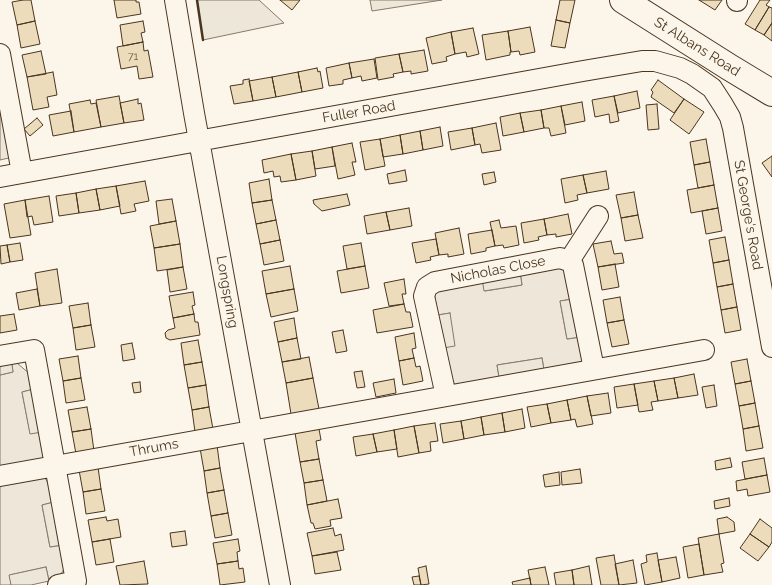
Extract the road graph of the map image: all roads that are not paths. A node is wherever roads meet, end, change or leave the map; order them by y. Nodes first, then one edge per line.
1 (175, 0) edge
2 (623, 0) edge
3 (0, 54) edge
4 (712, 88) joint
5 (772, 93) edge
6 (200, 141) junction
7 (22, 173) junction
8 (0, 177) edge
9 (598, 216) dead end
10 (569, 261) junction
11 (771, 342) edge
12 (704, 350) dead end
13 (0, 356) edge
14 (594, 369) junction
15 (446, 396) junction
16 (252, 431) junction
17 (56, 466) junction
18 (0, 476) edge
19 (58, 585) edge
20 (280, 585) edge

1 - 6 street, Longspring
2 - 5 main road, St Albans Road
3 - 7 street
4 - 6 street, Fuller Road
4 - 11 street, St George's Road
6 - 7 street, Fuller Road
6 - 16 street, Longspring
7 - 8 street, Fuller Road
9 - 10 street
10 - 14 street
10 - 15 street, Nicholas Close
12 - 14 street
13 - 17 street
14 - 15 street
15 - 16 street
16 - 17 street, Thrums
16 - 20 street, Longspring
17 - 18 street, Thrums
17 - 19 street

